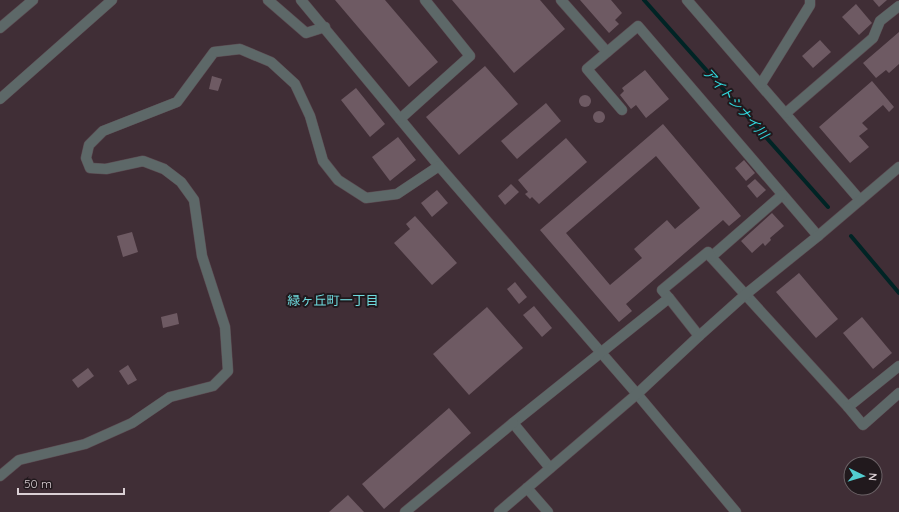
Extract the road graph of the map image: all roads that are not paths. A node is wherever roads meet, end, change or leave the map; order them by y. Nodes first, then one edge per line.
1 (33, 0) edge
2 (112, 0) edge
3 (268, 0) edge
4 (301, 0) edge
5 (424, 0) edge
6 (561, 0) edge
7 (687, 0) edge
8 (810, 0) edge
9 (899, 6) edge
10 (325, 27) junction
11 (0, 28) edge
12 (607, 52) junction
13 (761, 84) junction
14 (0, 99) edge
15 (622, 110) dead end
16 (786, 113) junction
17 (400, 119) junction
18 (439, 166) junction
19 (899, 167) edge
20 (782, 195) junction
21 (860, 200) junction
22 (820, 234) junction
23 (711, 257) junction
24 (746, 294) junction
25 (668, 298) junction
26 (699, 336) junction
27 (601, 354) junction
28 (899, 366) edge
29 (899, 393) edge
30 (637, 394) junction
31 (848, 407) junction
32 (512, 423) junction
33 (550, 468) junction
34 (0, 476) edge
35 (527, 488) junction
36 (406, 512) edge
37 (498, 512) edge
38 (548, 512) edge
39 (736, 512) edge

1 - 11 street
2 - 14 street
3 - 10 street
4 - 10 street
5 - 17 street
6 - 12 street
7 - 13 street
8 - 13 street
9 - 16 street
10 - 17 street
12 - 15 street
12 - 20 street
13 - 16 street
16 - 21 street
17 - 18 street
18 - 27 street
18 - 34 street
19 - 21 street
20 - 22 street
20 - 23 street
21 - 22 street
22 - 24 street
23 - 24 street
23 - 25 street
24 - 26 street
24 - 31 street
25 - 26 street
25 - 27 street
26 - 30 street
27 - 30 street
27 - 32 street
28 - 31 street
29 - 31 street
30 - 33 street
30 - 39 street
32 - 33 street
32 - 36 street
33 - 35 street
35 - 37 street
35 - 38 street

